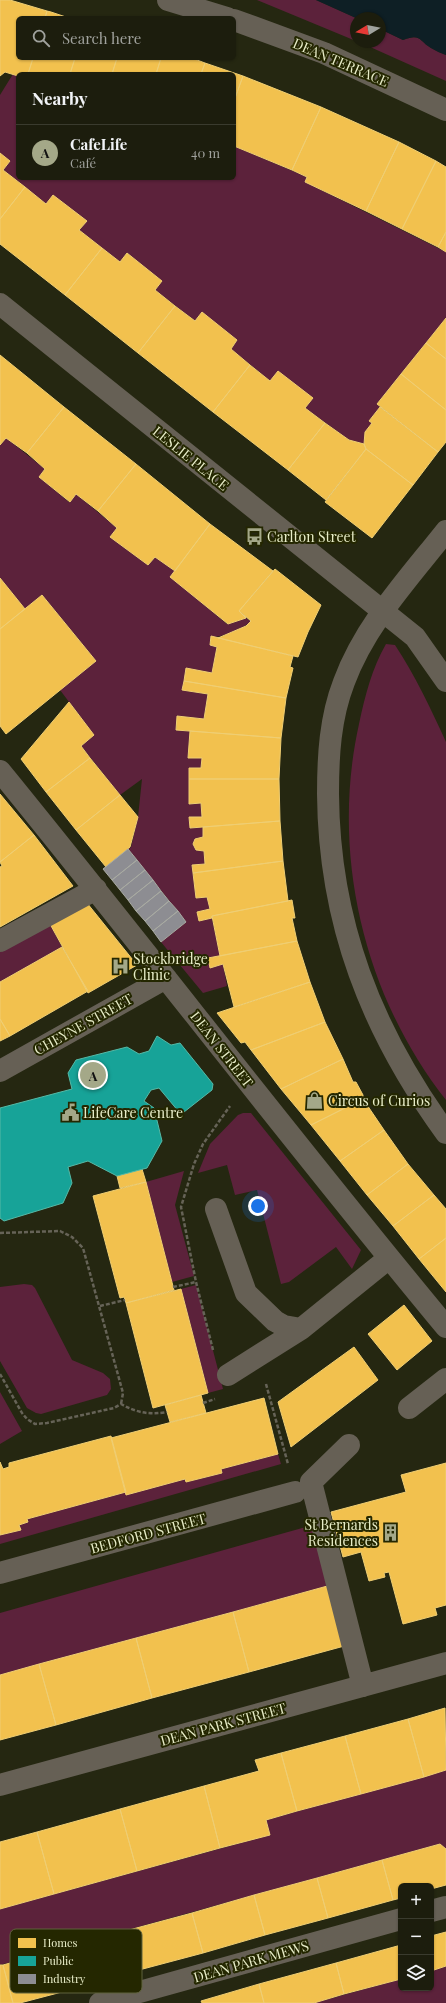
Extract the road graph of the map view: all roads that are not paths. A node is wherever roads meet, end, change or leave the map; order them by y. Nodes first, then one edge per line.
1 (168, 0) edge
2 (220, 16) edge
3 (236, 21) edge
4 (446, 110) edge
5 (0, 304) edge
6 (446, 531) edge
7 (383, 611) junction
8 (446, 681) edge
9 (0, 771) edge
10 (96, 889) junction
11 (0, 941) edge
12 (166, 978) junction
13 (0, 1071) edge
14 (446, 1133) edge
15 (216, 1208) dead end
16 (388, 1258) junction
17 (446, 1327) edge
18 (301, 1329) junction
19 (228, 1375) dead end
20 (446, 1379) edge
21 (409, 1408) dead end
22 (349, 1445) dead end
23 (295, 1492) road end
24 (0, 1573) edge
25 (446, 1663) edge
26 (362, 1686) junction
27 (0, 1785) edge
28 (446, 1907) edge
29 (434, 1910) edge
30 (398, 1920) edge
31 (142, 1991) edge
32 (136, 1993) edge
33 (100, 2003) edge

1 - 2 street
3 - 4 street, DEAN TERRACE
5 - 7 street, LESLIE PLACE
6 - 7 street
7 - 8 street, LESLIE PLACE
7 - 14 street
9 - 10 street, DEAN STREET
10 - 11 street
10 - 12 street, DEAN STREET
12 - 13 street, CHEYNE STREET
12 - 16 street, DEAN STREET
15 - 18 street
16 - 17 street, DEAN STREET
16 - 18 street
18 - 19 street
20 - 21 street
22 - 26 street
23 - 24 street, BEDFORD STREET
25 - 26 street, DEAN PARK STREET
26 - 27 street, DEAN PARK STREET
28 - 29 street
30 - 31 street, DEAN PARK MEWS
32 - 33 street, DEAN PARK MEWS

